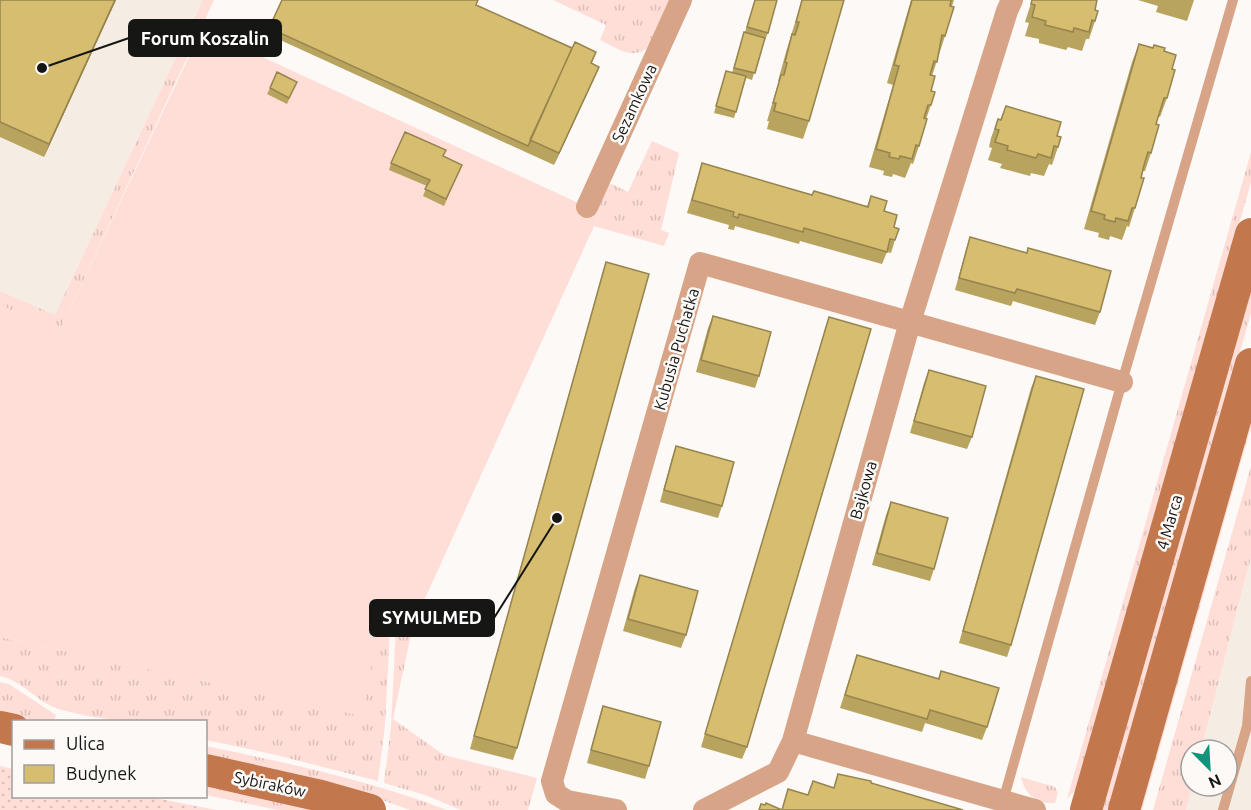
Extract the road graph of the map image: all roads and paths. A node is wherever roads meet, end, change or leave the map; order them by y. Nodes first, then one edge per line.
1 (681, 0) edge
2 (1012, 0) edge
3 (1233, 0) edge
4 (586, 207) dead end
5 (1251, 234) edge
6 (910, 322) junction
7 (1251, 364) edge
8 (1122, 382) junction
9 (1251, 681) edge
10 (793, 741) junction
11 (207, 770) edge
12 (1001, 806) edge
13 (369, 810) edge
14 (616, 810) edge
15 (704, 810) edge
16 (1035, 810) edge
17 (1086, 810) edge
18 (1124, 810) edge
19 (1223, 810) edge

1 - 4 street, Sezamkowa
2 - 6 street, Bajkowa
3 - 8 lane
5 - 17 main road, 4 Marca
6 - 8 street, Kubusia Puchatka
6 - 10 street, Bajkowa
6 - 14 street, Kubusia Puchatka
7 - 18 main road
8 - 12 lane
9 - 19 lane
10 - 12 street
10 - 15 street
11 - 13 main road, Sybiraków
12 - 16 street

